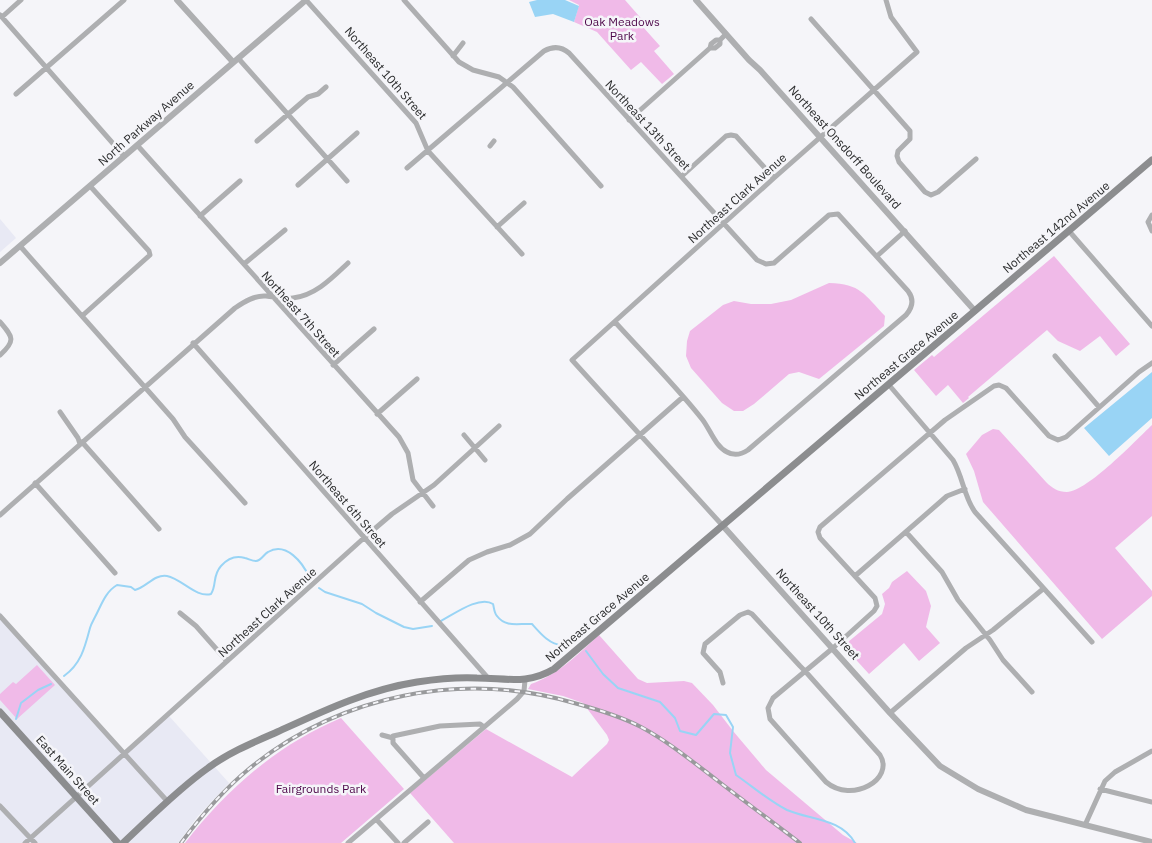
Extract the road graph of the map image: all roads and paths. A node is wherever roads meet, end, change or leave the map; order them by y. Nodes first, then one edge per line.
1 (21, 0) edge
2 (124, 0) edge
3 (178, 0) edge
4 (306, 0) edge
5 (404, 0) edge
6 (696, 0) edge
7 (886, 0) edge
8 (1, 16) edge
9 (811, 20) dead end
10 (726, 34) junction
11 (463, 44) dead end
12 (453, 56) junction
13 (235, 60) junction
14 (47, 67) junction
15 (507, 82) junction
16 (326, 87) dead end
17 (873, 90) junction
18 (16, 94) dead end
19 (288, 114) junction
20 (629, 120) junction
21 (357, 133) dead end
22 (820, 137) junction
23 (257, 141) dead end
24 (136, 145) junction
25 (428, 151) junction
26 (124, 156) junction
27 (328, 159) junction
28 (976, 159) dead end
29 (1152, 160) edge
30 (407, 168) dead end
31 (682, 176) junction
32 (774, 178) junction
33 (240, 181) dead end
34 (347, 181) dead end
35 (90, 186) junction
36 (298, 186) dead end
37 (601, 186) dead end
38 (524, 203) dead end
39 (1152, 215) edge
40 (200, 216) junction
41 (724, 223) junction
42 (497, 228) junction
43 (285, 230) dead end
44 (904, 231) junction
45 (1069, 231) junction
46 (1152, 231) edge
47 (20, 246) junction
48 (522, 254) dead end
49 (877, 256) junction
50 (0, 263) edge
51 (348, 263) dead end
52 (244, 264) junction
53 (273, 297) junction
54 (975, 311) junction
55 (82, 316) junction
56 (0, 322) edge
57 (615, 322) junction
58 (1152, 326) edge
59 (374, 329) dead end
60 (193, 343) junction
61 (0, 355) edge
62 (1055, 356) dead end
63 (572, 360) joint
64 (1152, 363) edge
65 (333, 365) junction
66 (417, 379) dead end
67 (888, 385) junction
68 (144, 387) junction
69 (683, 397) junction
70 (1099, 407) junction
71 (60, 412) dead end
72 (377, 414) junction
73 (499, 426) dead end
74 (929, 433) junction
75 (464, 435) dead end
76 (640, 435) junction
77 (81, 443) junction
78 (475, 448) junction
79 (485, 460) dead end
80 (35, 483) junction
81 (964, 489) junction
82 (422, 494) junction
83 (245, 504) dead end
84 (433, 506) dead end
85 (0, 515) edge
86 (723, 526) junction
87 (159, 529) dead end
88 (906, 532) junction
89 (365, 537) junction
90 (115, 573) dead end
91 (855, 576) junction
92 (1043, 589) junction
93 (420, 602) junction
94 (180, 613) dead end
95 (0, 616) edge
96 (985, 635) junction
97 (1092, 642) dead end
98 (833, 648) junction
99 (226, 661) junction
100 (805, 671) junction
101 (488, 678) junction
102 (525, 680) junction
103 (723, 683) dead end
104 (1032, 692) dead end
105 (0, 712) edge
106 (890, 713) junction
107 (484, 727) junction
108 (382, 735) dead end
109 (393, 738) junction
110 (1152, 751) edge
111 (124, 754) junction
112 (424, 778) junction
113 (1100, 789) junction
114 (77, 797) junction
115 (168, 802) junction
116 (1152, 802) edge
117 (0, 806) edge
118 (376, 819) junction
119 (428, 822) dead end
120 (1086, 825) junction
121 (33, 841) edge
122 (1152, 842) edge
123 (25, 843) edge
124 (118, 843) edge
125 (123, 843) edge
126 (348, 843) edge
127 (398, 843) edge
128 (404, 843) edge

1 - 8 street
2 - 14 street
3 - 13 street
4 - 13 street, North Parkway Avenue
4 - 25 street, Northeast 10th Street
5 - 12 street
6 - 10 street, Northeast Onsdorff Boulevard
7 - 17 street, Northeast Clark Avenue
8 - 14 street
9 - 17 street
10 - 20 street
10 - 22 street, Northeast Onsdorff Boulevard
11 - 12 street
12 - 15 street
13 - 19 street
13 - 24 street, North Parkway Avenue
14 - 18 street
14 - 26 street
15 - 20 street, Northeast 13th Street
15 - 25 street
15 - 37 street
16 - 19 street
17 - 22 street, Northeast Clark Avenue
17 - 28 street
19 - 23 street
19 - 27 street
20 - 31 street, Northeast 13th Street
21 - 27 street
22 - 32 street, Northeast Clark Avenue
22 - 44 street, Northeast Onsdorff Boulevard
24 - 26 street, North Parkway Avenue
24 - 40 street, Northeast 7th Street
25 - 30 street
25 - 42 street, Northeast 10th Street
26 - 35 street, North Parkway Avenue
27 - 34 street
27 - 36 street
29 - 45 main road, Northeast 142nd Avenue
31 - 32 street
31 - 41 street, Northeast 13th Street
32 - 41 street, Northeast Clark Avenue
33 - 40 street
35 - 47 street, North Parkway Avenue
35 - 55 street
38 - 42 street
39 - 46 street
40 - 52 street, Northeast 7th Street
41 - 49 street, Northeast 13th Street
41 - 57 street, Northeast Clark Avenue
42 - 48 street, Northeast 10th Street
43 - 52 street
44 - 49 street
44 - 54 street, Northeast Onsdorff Boulevard
45 - 54 main road, Northeast 142nd Avenue
45 - 58 street
47 - 50 street, North Parkway Avenue
47 - 55 street
49 - 69 street
51 - 53 street
52 - 53 street, Northeast 7th Street
53 - 60 street
53 - 65 street, Northeast 7th Street
54 - 67 main road, Northeast Grace Avenue
55 - 68 street
56 - 61 street
57 - 63 street, Northeast Clark Avenue
57 - 69 street
59 - 65 street
60 - 68 street
60 - 89 street, Northeast 6th Street
62 - 70 street
63 - 76 street, Northeast 10th Street
64 - 70 street
65 - 72 street, Northeast 7th Street
66 - 72 street
67 - 74 street
67 - 86 main road, Northeast Grace Avenue
68 - 77 street
68 - 83 street
69 - 76 street
70 - 74 street
71 - 77 street
72 - 82 street, Northeast 7th Street
73 - 78 street, Northeast Clark Avenue
74 - 81 street
74 - 91 street
75 - 78 street
76 - 86 street, Northeast 10th Street
76 - 93 street
77 - 80 street
77 - 87 street
78 - 79 street
78 - 82 street, Northeast Clark Avenue
80 - 85 street
80 - 90 street
81 - 88 street
81 - 92 street
82 - 84 street, Northeast 7th Street
82 - 89 street, Northeast Clark Avenue
86 - 98 street, Northeast 10th Street
86 - 102 main road, Northeast Grace Avenue
88 - 91 street
88 - 96 street
89 - 93 street, Northeast 6th Street
89 - 99 street, Northeast Clark Avenue
91 - 98 street
92 - 96 street
92 - 97 street
93 - 101 street, Northeast 6th Street
94 - 99 street
95 - 111 street
96 - 104 street
96 - 106 street
98 - 100 street
98 - 106 street, Northeast 10th Street
99 - 111 street, Northeast Clark Avenue
100 - 100 street
100 - 103 street
101 - 102 main road, Northeast Grace Avenue
101 - 115 main road, Northeast Grace Avenue
102 - 107 street
105 - 114 main road, East Main Street
106 - 120 street, Northeast 10th Street
107 - 109 street
107 - 112 street
108 - 109 street
109 - 112 street
110 - 113 street
111 - 114 street, Northeast Clark Avenue
111 - 115 street
112 - 118 street
113 - 116 street
113 - 120 street
114 - 121 street, Northeast Clark Avenue
114 - 124 main road, East Main Street
115 - 125 main road, Northeast Grace Avenue
117 - 121 street
118 - 126 street
118 - 127 street
119 - 128 street
120 - 122 street, Northeast 10th Street
121 - 123 street, Northeast Clark Avenue

